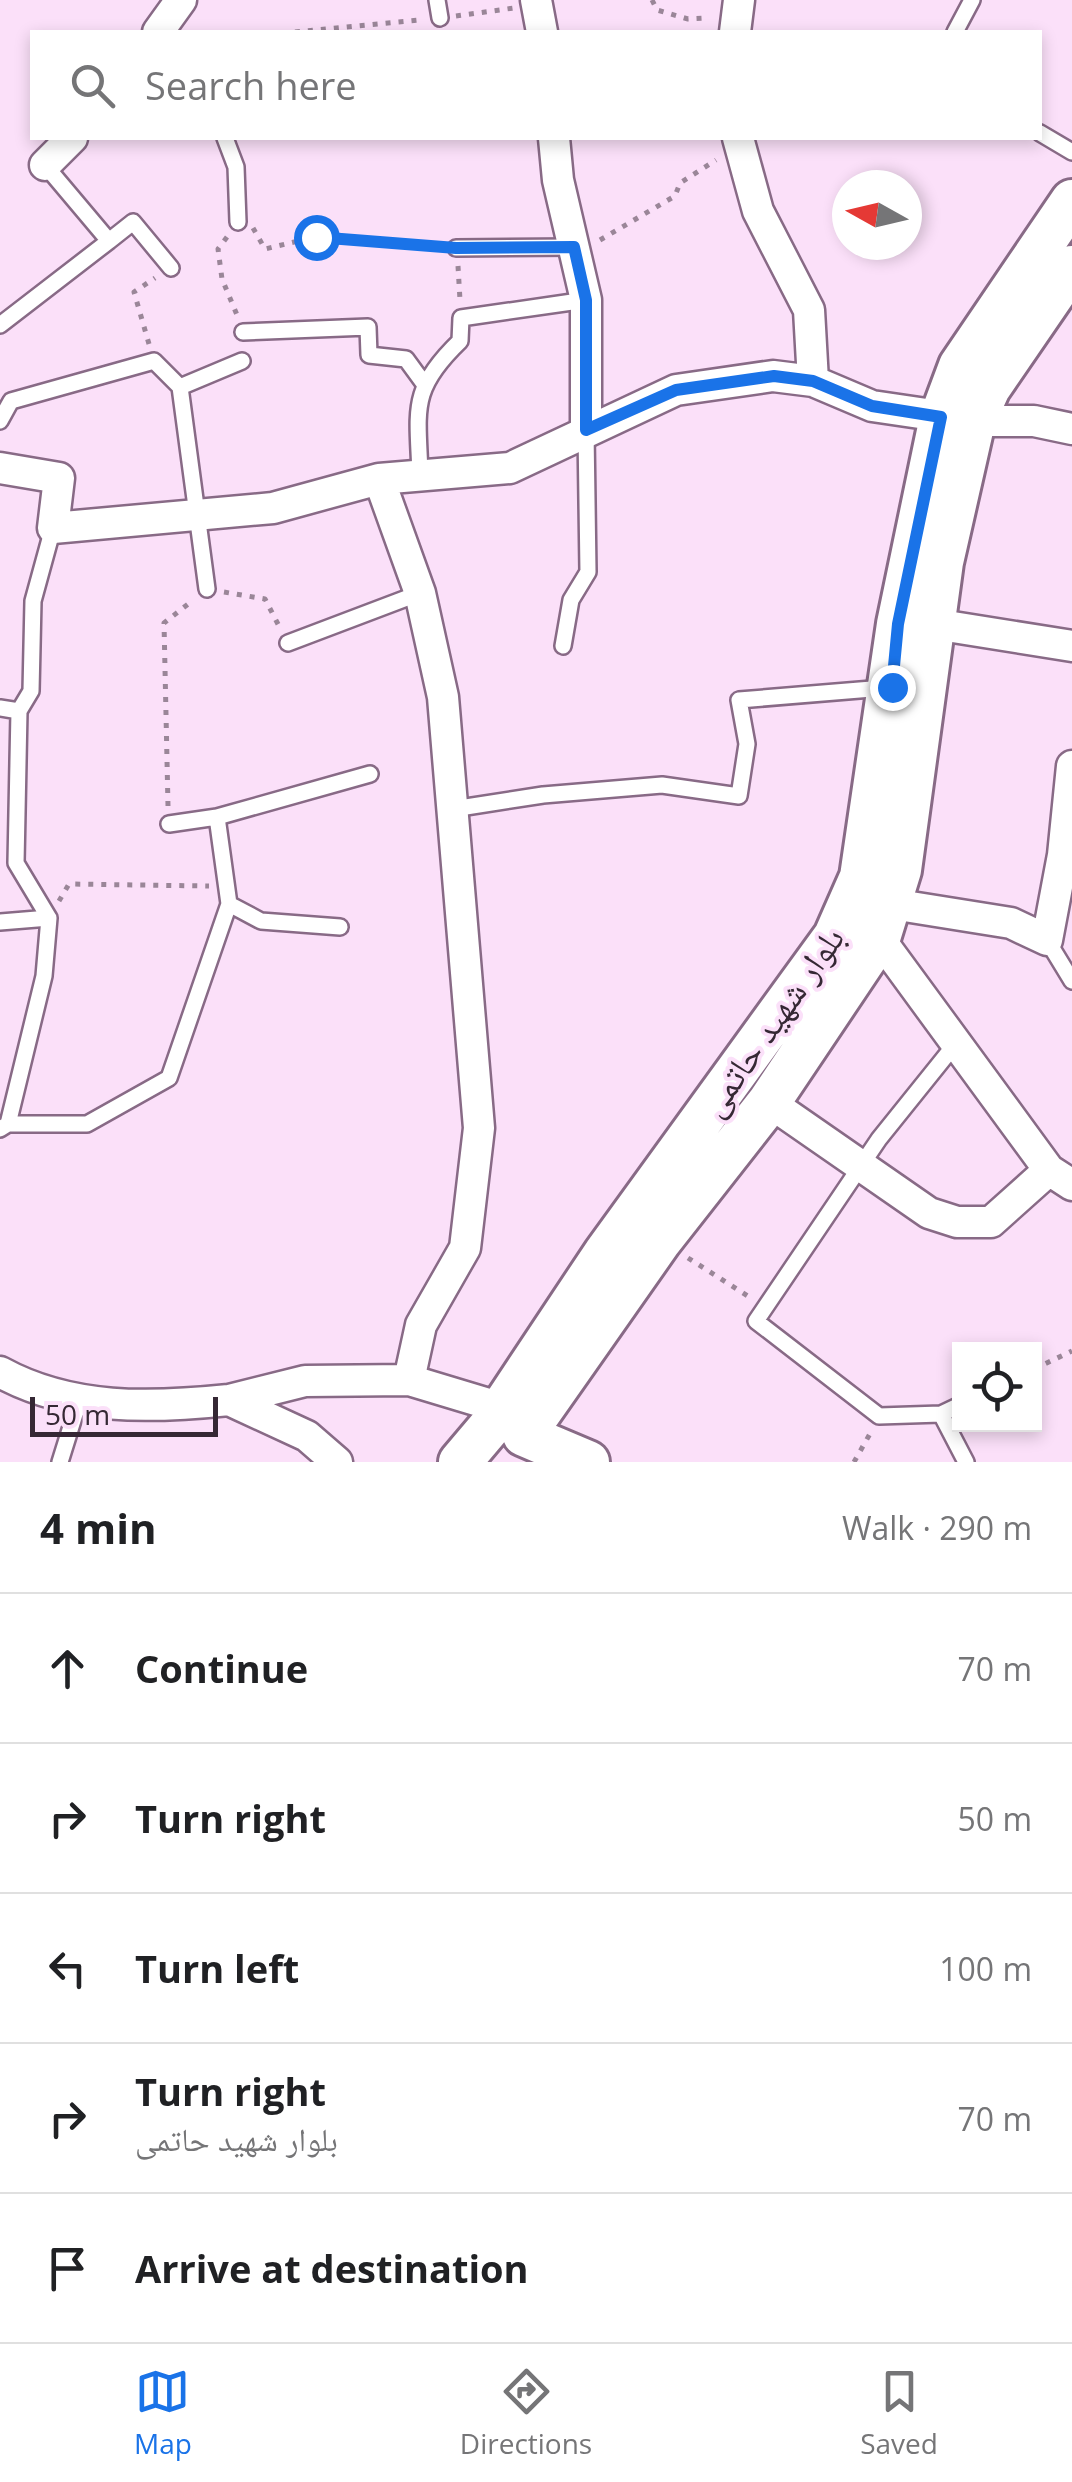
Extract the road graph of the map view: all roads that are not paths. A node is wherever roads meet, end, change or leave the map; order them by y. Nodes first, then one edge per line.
1 (181, 0) edge
2 (437, 0) edge
3 (972, 0) edge
4 (440, 18) road end
5 (159, 30) edge
6 (956, 30) edge
7 (1042, 133) edge
8 (70, 140) edge
9 (225, 140) edge
10 (554, 140) edge
11 (738, 142) edge
12 (1072, 152) edge
13 (45, 165) joint
14 (1072, 201) edge
15 (238, 222) road end
16 (108, 241) junction
17 (574, 247) junction
18 (456, 248) road end
19 (1072, 267) edge
20 (171, 268) road end
21 (586, 300) junction
22 (0, 325) edge
23 (243, 332) road end
24 (242, 361) dead end
25 (813, 381) junction
26 (424, 386) junction
27 (180, 387) junction
28 (958, 419) junction
29 (0, 421) edge
30 (1072, 429) edge
31 (586, 430) junction
32 (0, 468) edge
33 (420, 475) junction
34 (379, 479) junction
35 (198, 515) junction
36 (53, 528) junction
37 (207, 589) road end
38 (420, 592) junction
39 (934, 624) junction
40 (288, 643) road end
41 (563, 646) dead end
42 (1072, 646) edge
43 (892, 687) junction
44 (0, 708) edge
45 (19, 711) junction
46 (1072, 766) edge
47 (370, 774) dead end
48 (453, 809) junction
49 (217, 817) junction
50 (169, 824) road end
51 (229, 904) junction
52 (49, 918) junction
53 (885, 921) junction
54 (0, 922) edge
55 (340, 927) dead end
56 (1047, 940) junction
57 (1072, 981) edge
58 (956, 1042) junction
59 (769, 1102) junction
60 (4, 1127) edge
61 (861, 1166) junction
62 (1061, 1178) edge
63 (0, 1372) edge
64 (410, 1380) junction
65 (229, 1400) junction
66 (80, 1401) junction
67 (952, 1410) edge
68 (942, 1414) junction
69 (506, 1434) edge
70 (60, 1462) edge
71 (337, 1462) edge
72 (460, 1462) edge
73 (588, 1462) edge
74 (966, 1462) edge

1 - 5 street
2 - 4 lane
3 - 6 lane
7 - 12 lane
8 - 13 street
9 - 15 lane
10 - 17 street
11 - 25 street
13 - 16 lane
14 - 28 main road, بلوار شهید حاتمی
16 - 20 lane
16 - 22 lane
17 - 18 lane
17 - 21 street
19 - 28 main road, بلوار شهید حاتمی
21 - 26 lane
21 - 31 street
23 - 26 lane
24 - 27 lane
25 - 28 street
25 - 31 street
26 - 33 lane
27 - 29 lane
27 - 35 lane
28 - 30 street
28 - 39 main road, بلوار شهید حاتمی
28 - 43 main road, بلوار شهید حاتمی
31 - 33 street
31 - 41 lane
32 - 36 street
33 - 34 street
34 - 35 street
34 - 38 street
35 - 36 street
35 - 37 lane
36 - 45 lane
38 - 40 lane
38 - 48 street
39 - 42 street
39 - 53 main road, بلوار شهید حاتمی
43 - 48 lane
43 - 69 main road, بلوار شهید حاتمی
44 - 45 lane
45 - 52 lane
46 - 56 street
47 - 49 lane
48 - 64 street
49 - 50 lane
49 - 51 lane
51 - 55 lane
51 - 60 lane
52 - 54 lane
52 - 60 lane
53 - 56 street
53 - 58 street
53 - 59 main road, بلوار شهید حاتمی
56 - 57 lane
58 - 61 lane
58 - 62 street
59 - 61 street
59 - 69 main road, بلوار شهید حاتمی
61 - 62 street
61 - 68 lane
63 - 66 street
64 - 65 street
64 - 69 street
65 - 66 street
65 - 71 street
66 - 70 lane
67 - 68 lane
68 - 74 lane
69 - 72 main road, بلوار شهید حاتمی
69 - 73 main road

